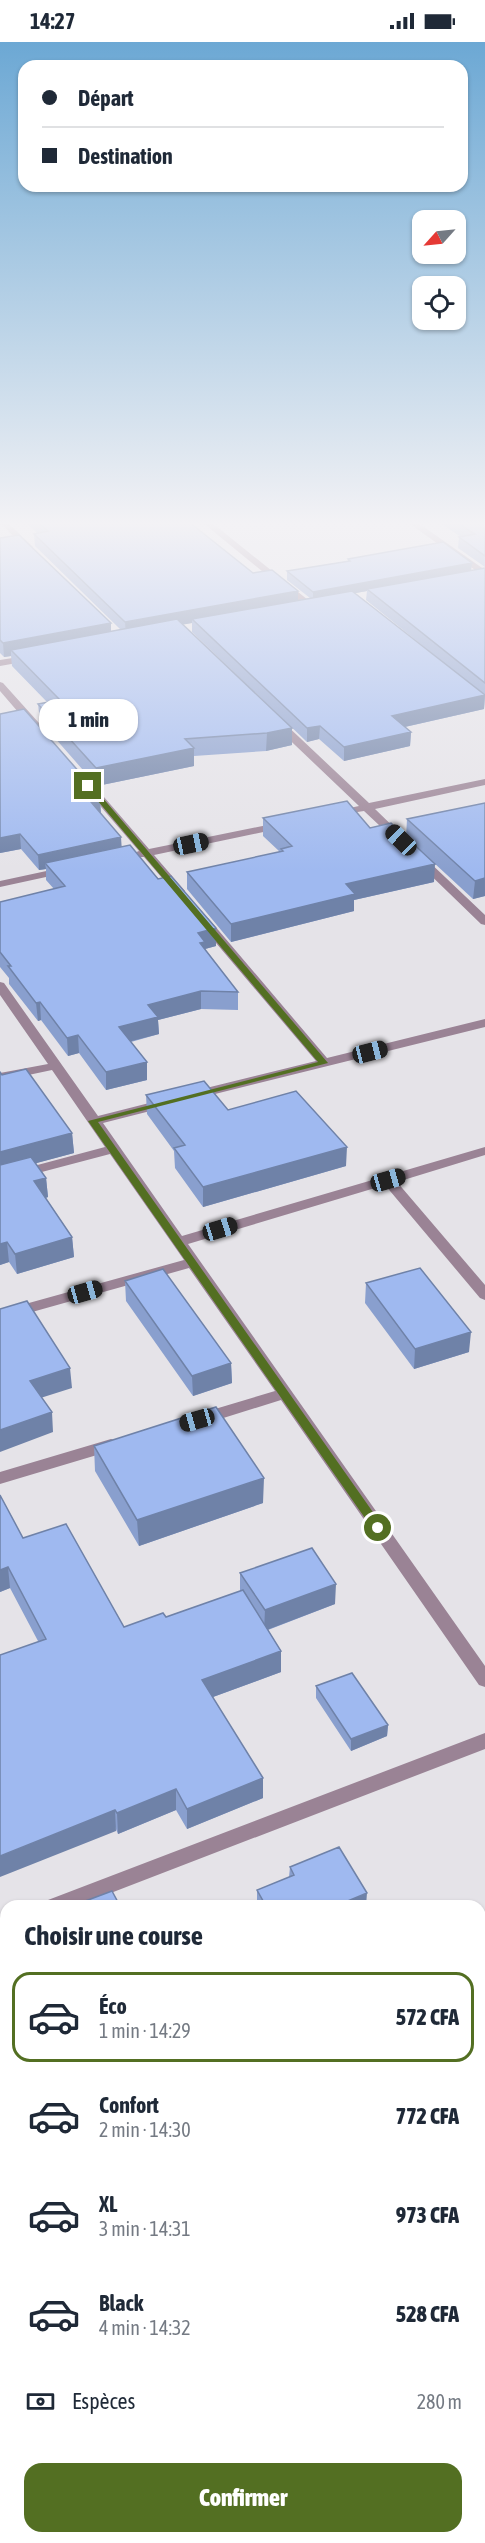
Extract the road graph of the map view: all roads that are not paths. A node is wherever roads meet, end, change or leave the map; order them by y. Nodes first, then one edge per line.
1 (45, 655) edge
2 (0, 663) edge
3 (0, 685) edge
4 (273, 719) edge
5 (46, 738) edge
6 (77, 773) edge
7 (485, 782) edge
8 (367, 807) junction
9 (321, 817) edge
10 (297, 822) edge
11 (147, 853) junction
12 (124, 858) edge
13 (79, 867) edge
14 (0, 884) edge
15 (485, 921) edge
16 (0, 986) edge
17 (485, 1023) edge
18 (324, 1063) junction
19 (55, 1065) junction
20 (0, 1077) edge
21 (93, 1121) junction
22 (112, 1149) junction
23 (485, 1151) edge
24 (0, 1179) edge
25 (388, 1180) junction
26 (178, 1242) junction
27 (192, 1262) junction
28 (485, 1295) edge
29 (0, 1316) edge
30 (284, 1395) junction
31 (182, 1425) edge
32 (125, 1441) edge
33 (0, 1478) edge
34 (485, 1680) edge
35 (485, 1741) edge
36 (71, 1900) edge

1 - 2 street
3 - 5 street
4 - 8 street
6 - 11 street
7 - 8 street
8 - 9 street
8 - 15 street
10 - 11 street
11 - 12 street
11 - 18 street
13 - 14 street
16 - 19 street
17 - 18 street
18 - 21 street
19 - 20 street
19 - 21 street
21 - 22 street
22 - 24 street
22 - 26 street
23 - 25 street
25 - 26 street
25 - 28 street
26 - 27 street
27 - 29 street
27 - 30 street
30 - 31 street
30 - 34 street
32 - 33 street
35 - 36 street

